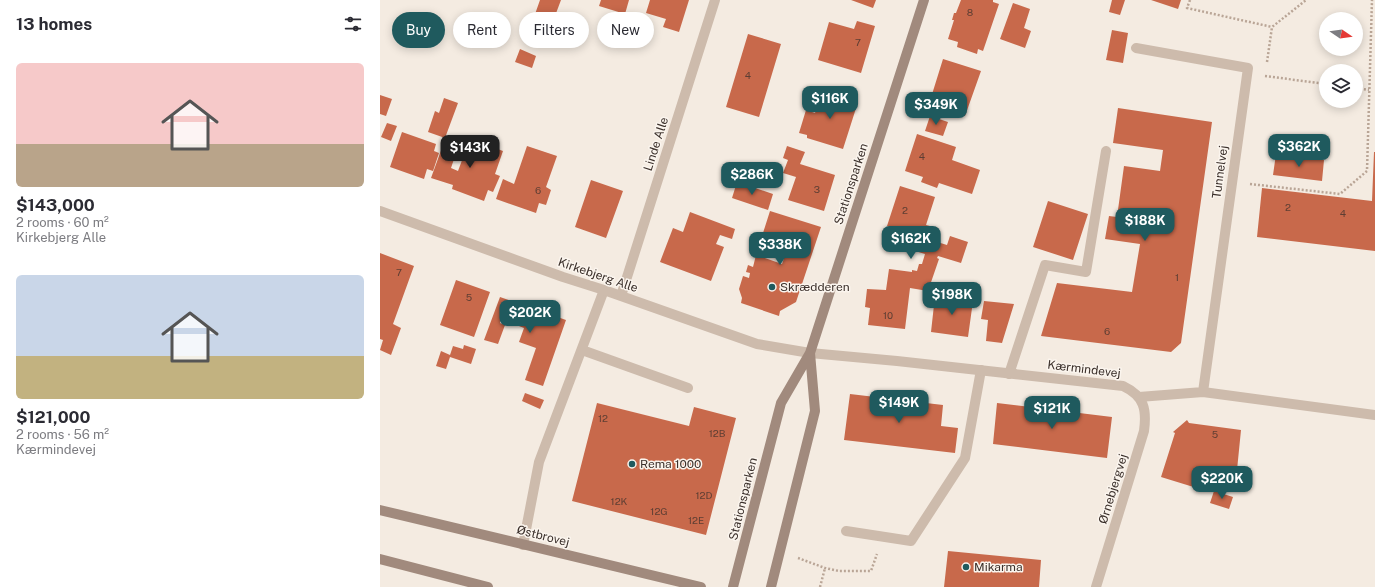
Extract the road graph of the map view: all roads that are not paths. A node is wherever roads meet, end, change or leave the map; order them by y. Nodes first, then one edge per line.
1 (715, 0) edge
2 (924, 0) edge
3 (1136, 48) dead end
4 (1106, 151) dead end
5 (380, 211) edge
6 (604, 290) junction
7 (621, 296) junction
8 (582, 350) junction
9 (810, 353) junction
10 (981, 370) junction
11 (1009, 374) junction
12 (688, 388) dead end
13 (1202, 392) junction
14 (1139, 398) junction
15 (1375, 414) edge
16 (380, 510) edge
17 (846, 531) dead end
18 (523, 545) junction
19 (380, 558) edge
20 (488, 587) edge
21 (701, 587) edge
22 (733, 587) edge
23 (771, 587) edge
24 (1096, 587) edge

1 - 7 street, Linde Alle
2 - 9 street, Stationsparken
3 - 13 street, Tunnelvej
4 - 11 street
5 - 6 street, Kirkebjerg Alle
6 - 7 street, Kirkebjerg Alle
6 - 8 street
7 - 9 street, Kirkebjerg Alle
8 - 12 street
8 - 18 street
9 - 10 street, Kærmindevej
9 - 22 street, Stationsparken
9 - 23 street, Stationsparken
10 - 11 street, Kærmindevej
10 - 17 street
11 - 14 street, Kærmindevej
13 - 14 street
13 - 15 street
14 - 24 street, Ørnebjergvej
16 - 18 street, Østbrovej
18 - 21 street, Østbrovej
19 - 20 street

